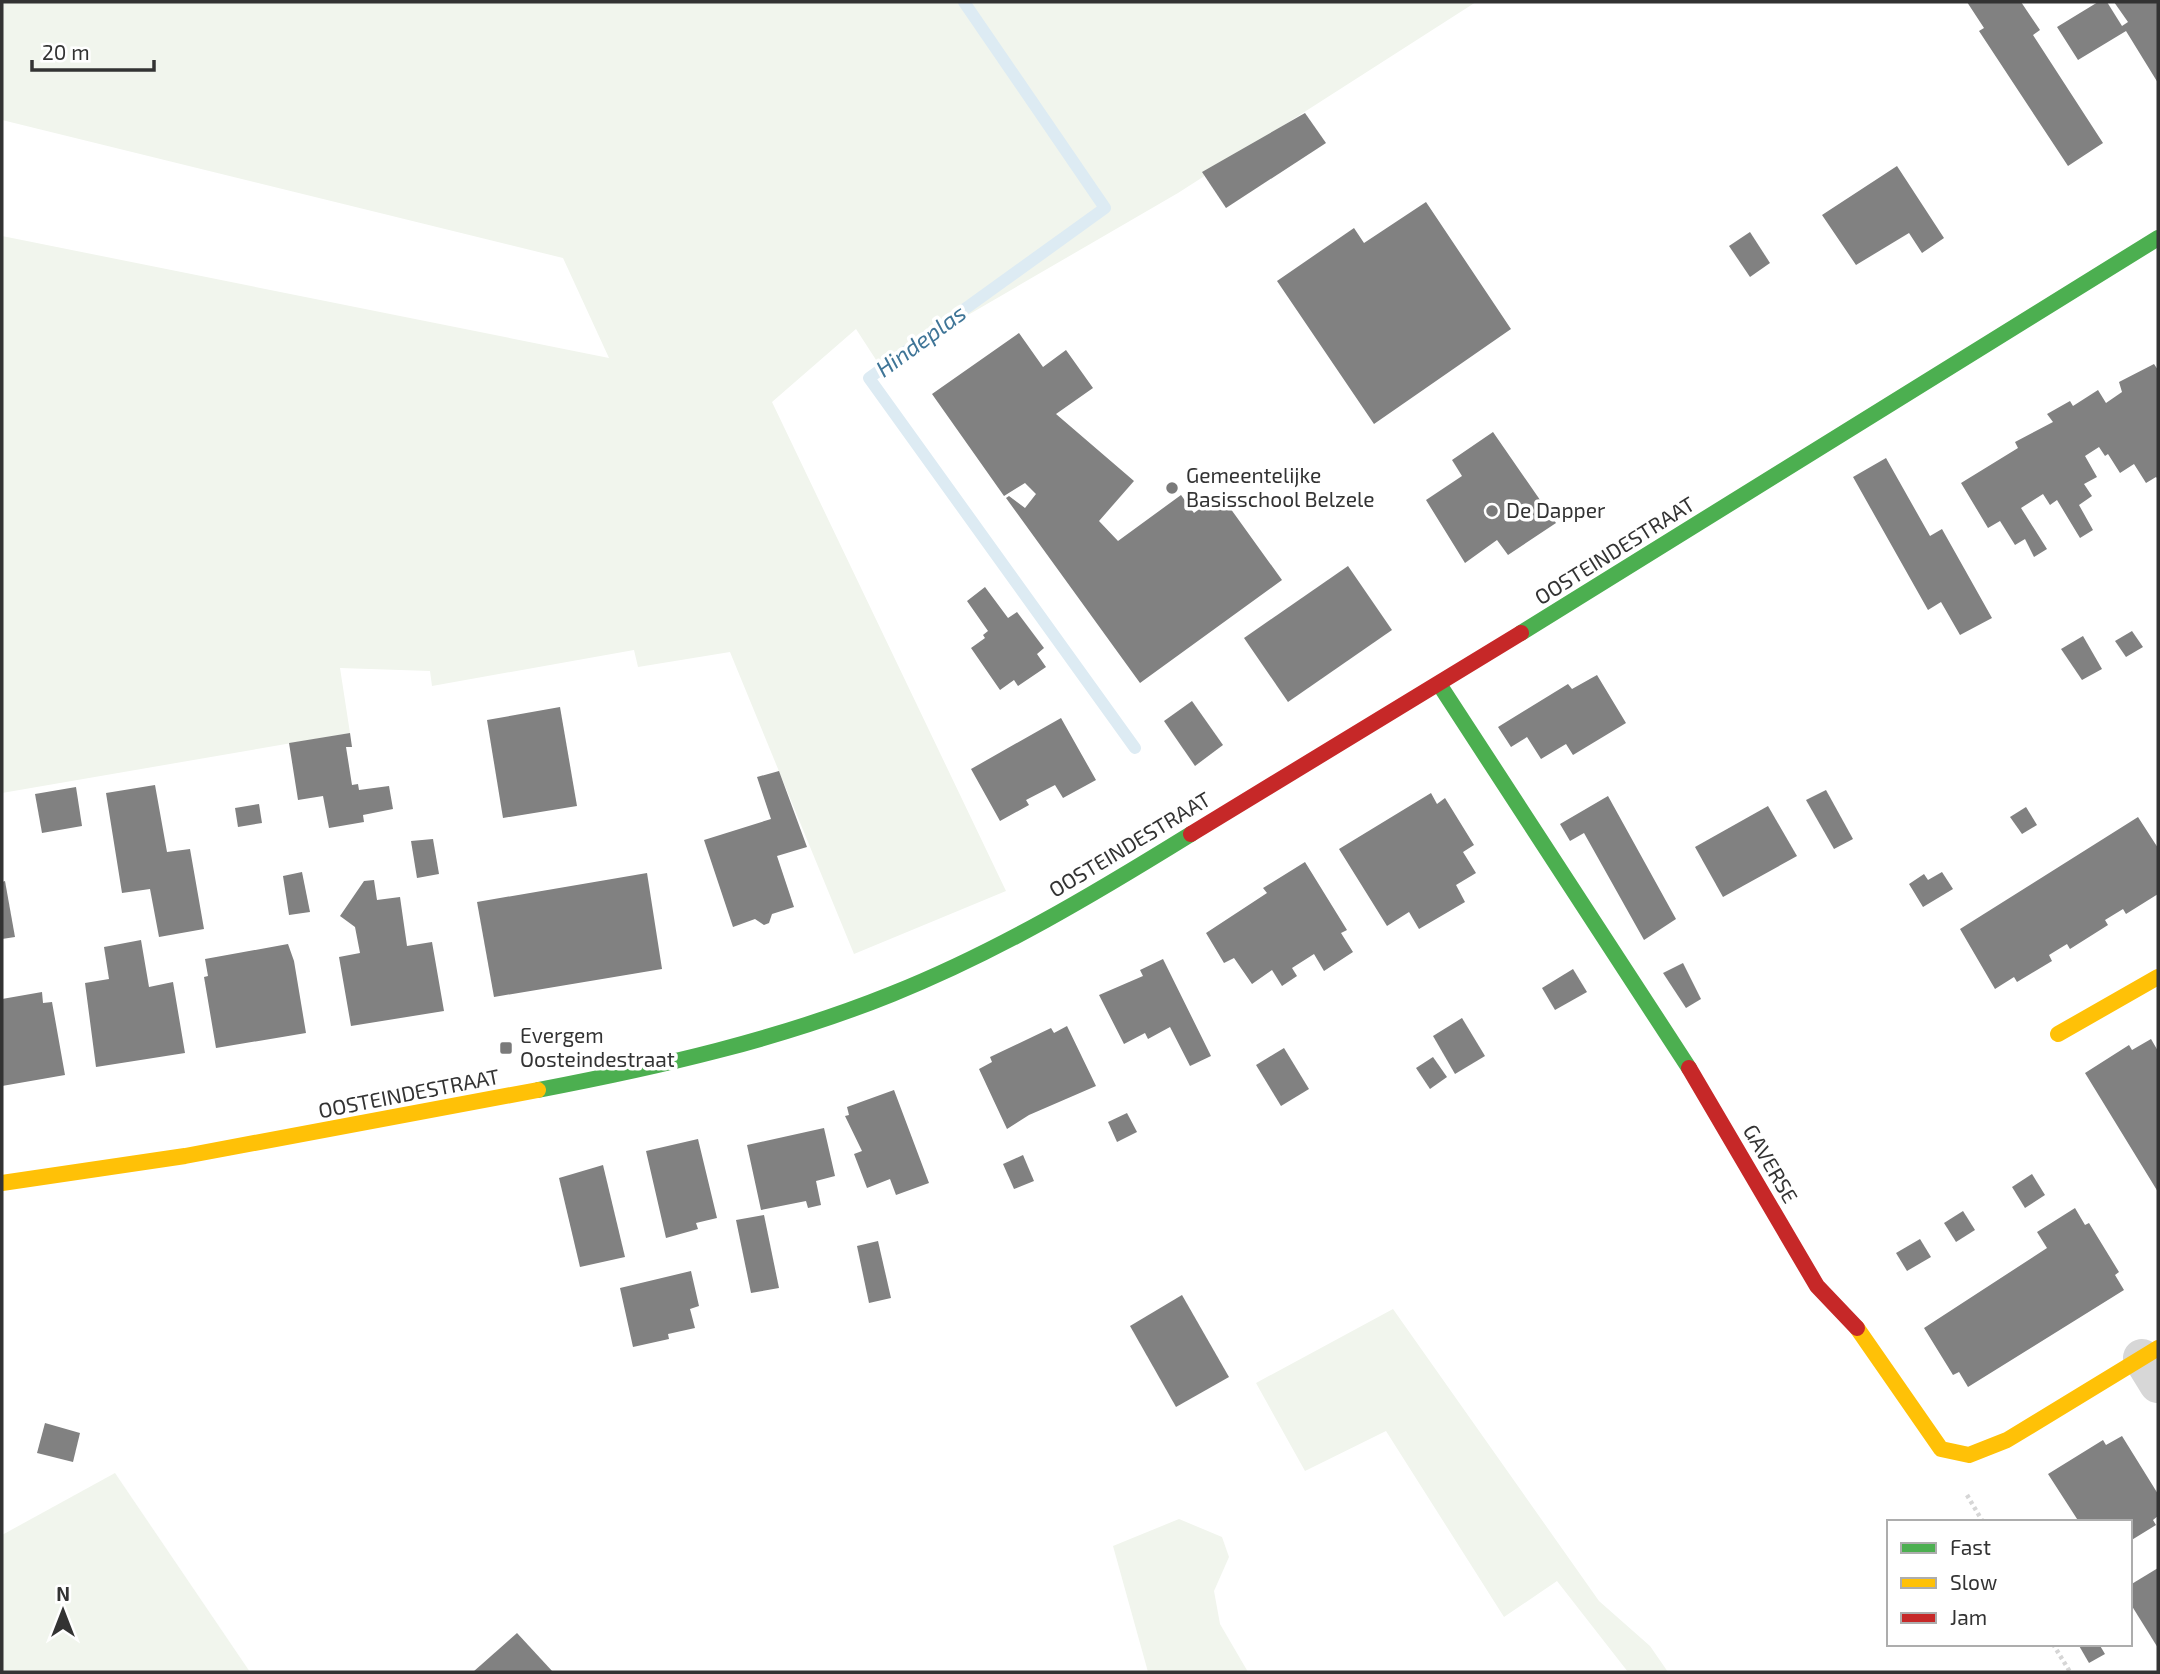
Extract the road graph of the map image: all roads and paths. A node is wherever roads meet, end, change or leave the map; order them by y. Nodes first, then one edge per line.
1 (2158, 238) edge
2 (1439, 684) junction
3 (2158, 977) edge
4 (2058, 1034) dead end
5 (2, 1183) edge
6 (2153, 1364) edge
7 (2054, 1646) edge
8 (2070, 1672) edge

1 - 2 street, OOSTEINDESTRAAT
2 - 5 street, OOSTEINDESTRAAT
2 - 6 street, GAVERSE
3 - 4 street
7 - 8 path

